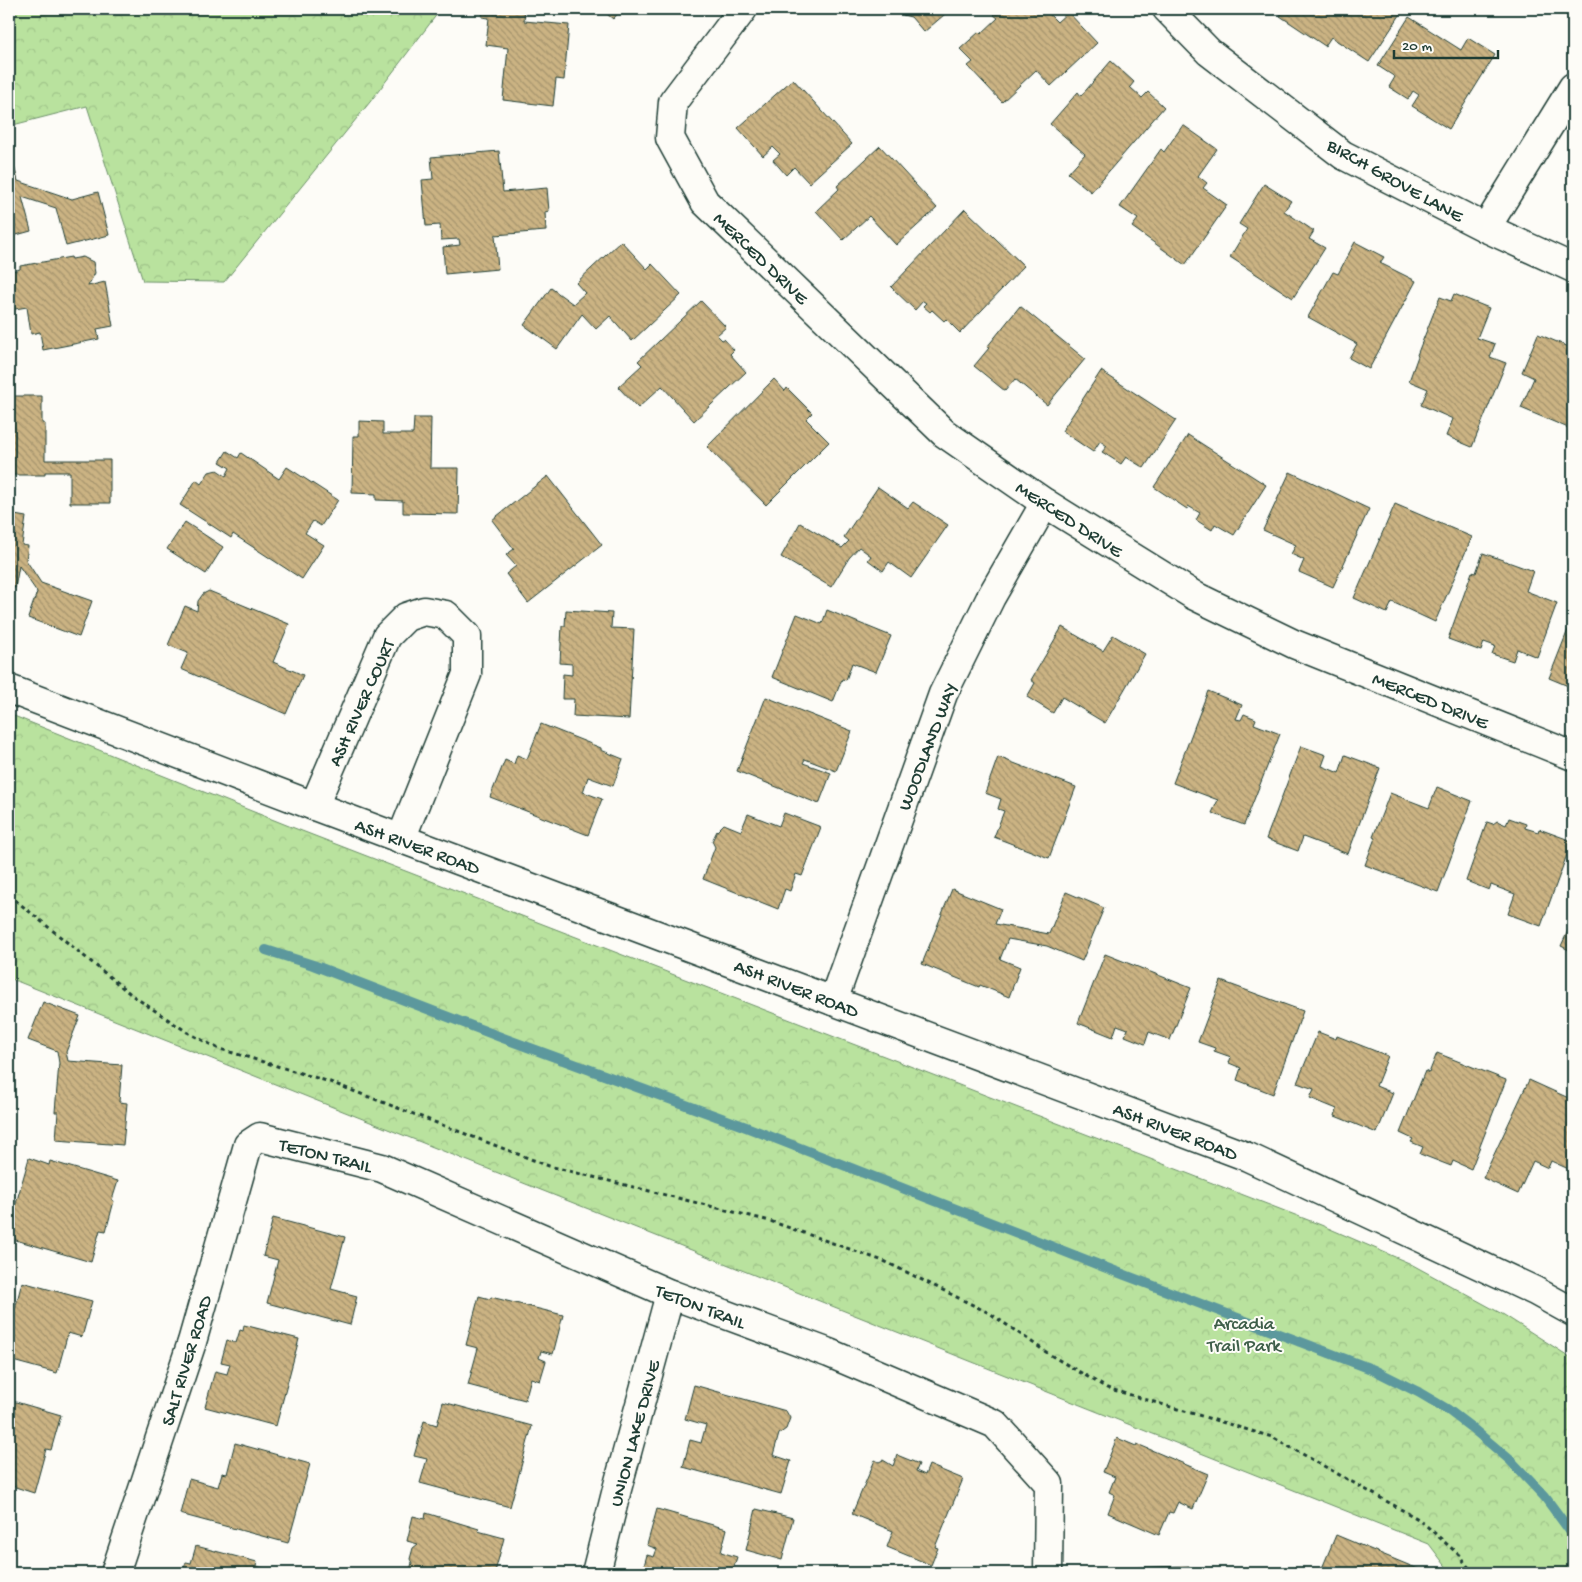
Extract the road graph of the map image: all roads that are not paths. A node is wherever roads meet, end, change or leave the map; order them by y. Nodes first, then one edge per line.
1 (743, 9) edge
2 (1166, 9) edge
3 (1573, 87) edge
4 (1486, 228) junction
5 (1573, 268) edge
6 (1045, 504) junction
7 (9, 689) edge
8 (1573, 756) edge
9 (314, 806) junction
10 (401, 839) junction
11 (834, 1001) junction
12 (248, 1146) joint
13 (670, 1294) junction
14 (1573, 1312) edge
15 (115, 1573) edge
16 (596, 1573) edge
17 (1048, 1573) edge

1 - 6 street, MERCED DRIVE
2 - 4 street, BIRCH GROVE LANE
3 - 4 street
4 - 5 street, BIRCH GROVE LANE
6 - 8 street, MERCED DRIVE
6 - 11 street, WOODLAND WAY
7 - 9 street, ASH RIVER ROAD
9 - 10 street, ASH RIVER ROAD
9 - 10 street, ASH RIVER COURT
10 - 11 street, ASH RIVER ROAD
11 - 14 street, ASH RIVER ROAD
12 - 13 street, TETON TRAIL
12 - 15 street, SALT RIVER ROAD
13 - 16 street, UNION LAKE DRIVE
13 - 17 street, TETON TRAIL

